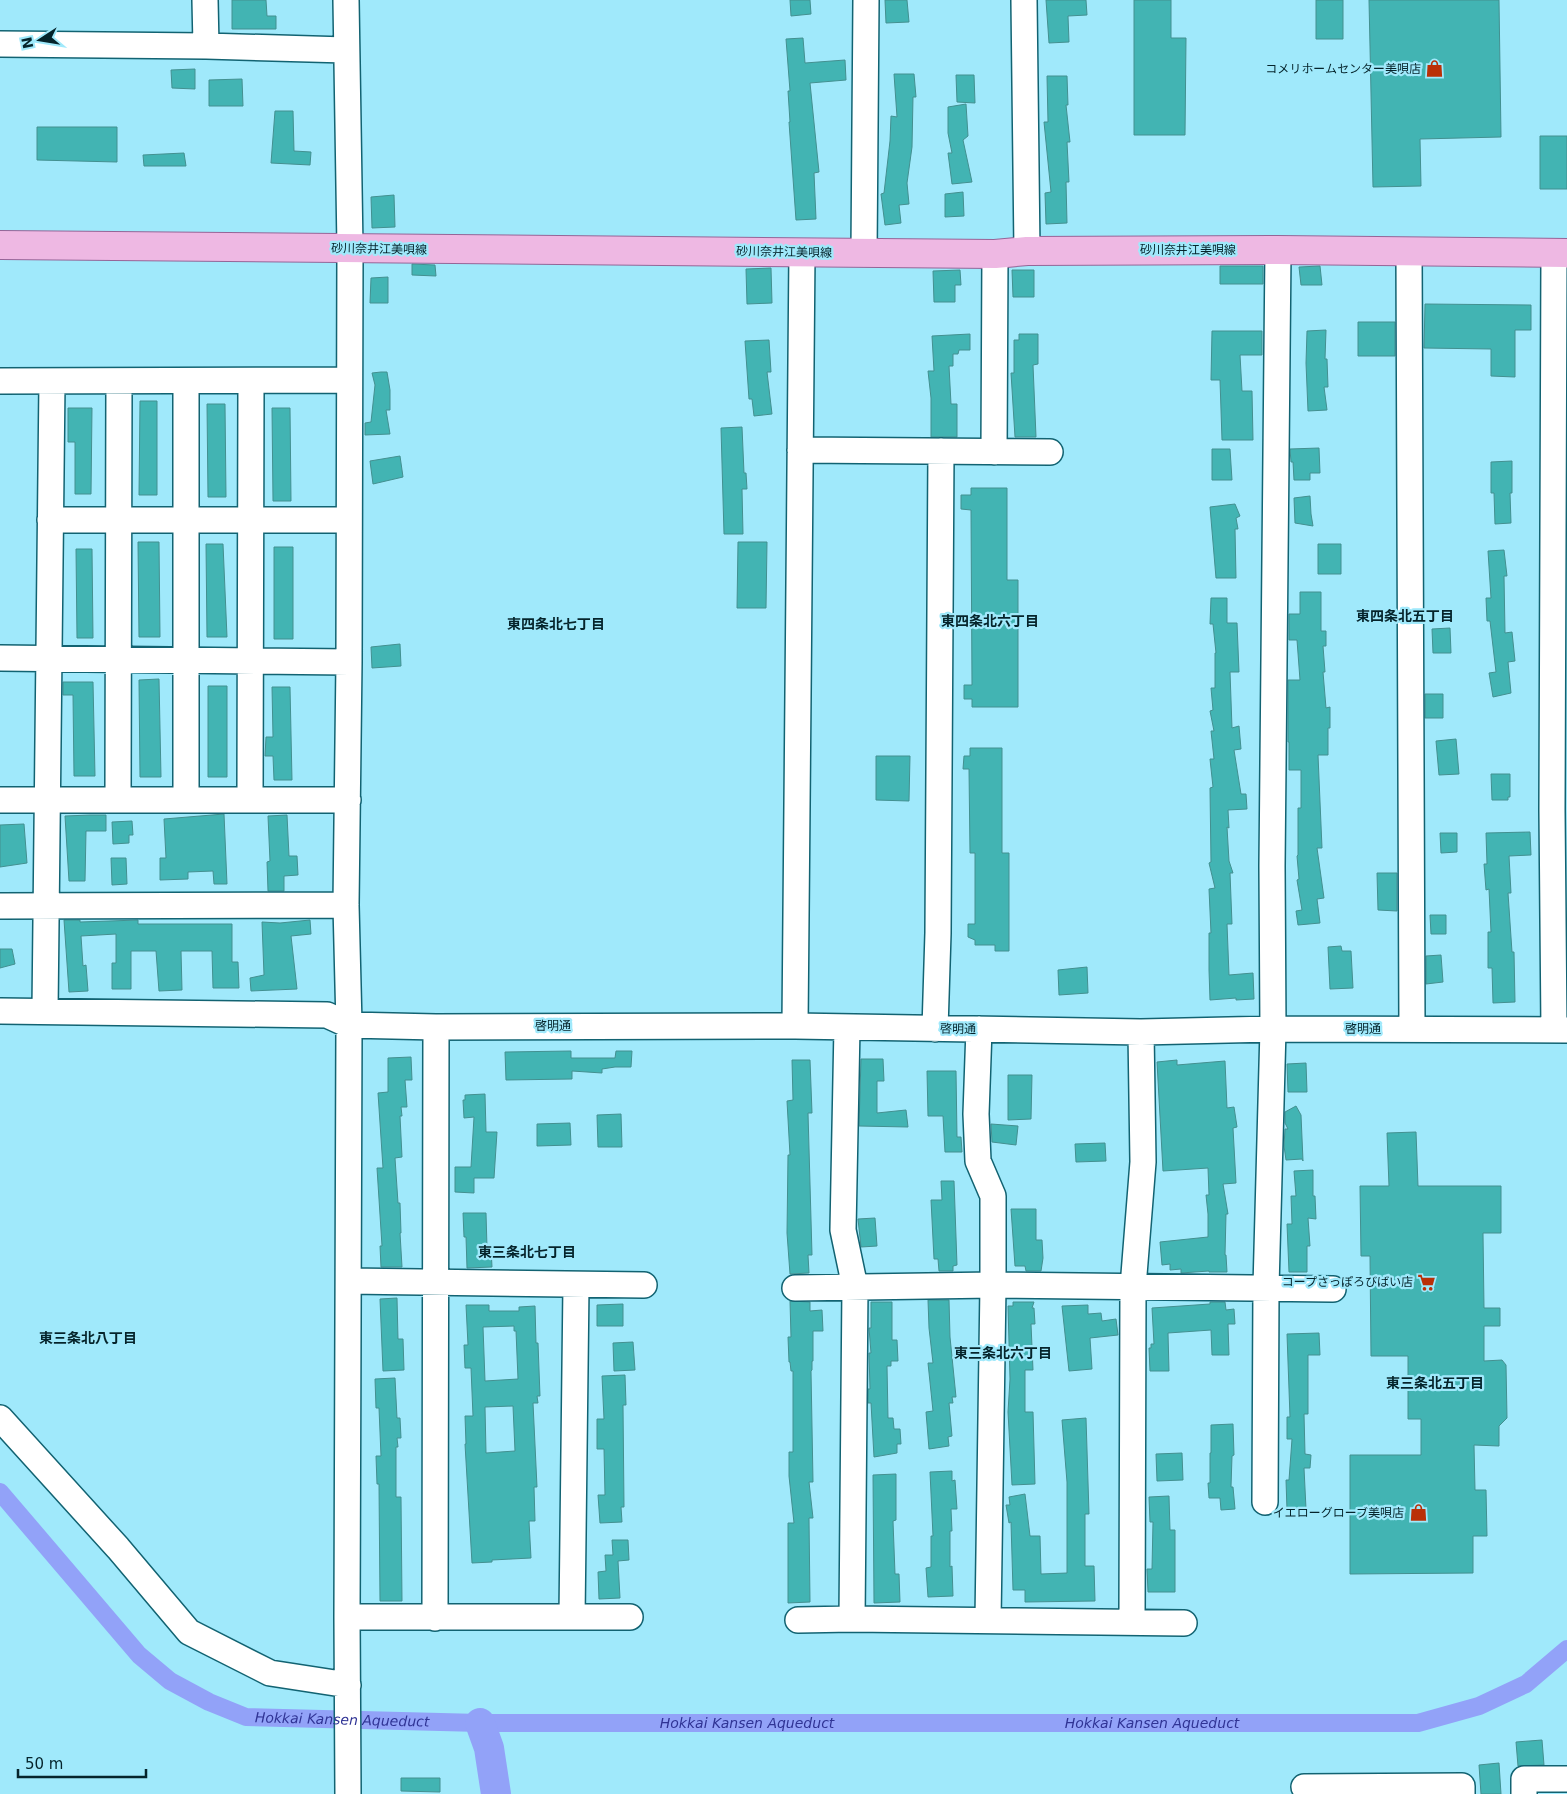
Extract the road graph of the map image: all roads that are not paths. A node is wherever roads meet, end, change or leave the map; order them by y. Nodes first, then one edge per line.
1 (205, 0) edge
2 (346, 0) edge
3 (866, 0) edge
4 (1024, 0) edge
5 (0, 44) edge
6 (206, 46) junction
7 (346, 50) junction
8 (0, 245) edge
9 (350, 248) junction
10 (1278, 250) junction
11 (1027, 251) junction
12 (1409, 251) junction
13 (802, 252) junction
14 (864, 253) junction
15 (1560, 253) edge
16 (995, 254) junction
17 (251, 380) junction
18 (349, 380) junction
19 (0, 381) edge
20 (186, 381) junction
21 (52, 382) junction
22 (119, 382) junction
23 (800, 450) junction
24 (941, 451) junction
25 (994, 452) junction
26 (1050, 452) dead end
27 (50, 520) junction
28 (118, 520) junction
29 (186, 520) junction
30 (251, 520) junction
31 (349, 520) junction
32 (0, 658) edge
33 (48, 658) junction
34 (119, 659) junction
35 (186, 660) junction
36 (251, 661) junction
37 (349, 662) junction
38 (47, 799) junction
39 (118, 799) junction
40 (0, 800) edge
41 (186, 800) junction
42 (250, 800) junction
43 (348, 800) junction
44 (346, 905) junction
45 (0, 906) edge
46 (47, 906) junction
47 (0, 1011) edge
48 (45, 1011) junction
49 (349, 1025) junction
50 (795, 1026) junction
51 (436, 1027) junction
52 (847, 1027) junction
53 (936, 1029) junction
54 (979, 1029) junction
55 (1273, 1029) junction
56 (1412, 1029) junction
57 (1560, 1030) edge
58 (1141, 1032) junction
59 (349, 1281) junction
60 (437, 1281) junction
61 (576, 1285) junction
62 (644, 1285) dead end
63 (993, 1285) junction
64 (855, 1287) junction
65 (1133, 1287) junction
66 (1266, 1287) junction
67 (795, 1288) dead end
68 (1333, 1289) dead end
69 (0, 1418) edge
70 (1265, 1502) dead end
71 (347, 1617) junction
72 (572, 1617) junction
73 (435, 1618) junction
74 (630, 1618) dead end
75 (852, 1619) junction
76 (798, 1620) dead end
77 (988, 1620) junction
78 (1132, 1622) junction
79 (1184, 1623) dead end
80 (348, 1685) junction
81 (1567, 1779) edge
82 (1304, 1787) dead end
83 (348, 1794) edge
84 (1462, 1794) edge
85 (1524, 1794) edge

1 - 6 street
2 - 7 street
3 - 14 street
4 - 11 street
5 - 6 street
6 - 7 street
7 - 9 street
8 - 9 main road, 砂川奈井江美唄線
9 - 13 main road, 砂川奈井江美唄線
9 - 18 street
10 - 11 main road, 砂川奈井江美唄線
10 - 12 main road, 砂川奈井江美唄線
10 - 55 street
11 - 16 main road, 砂川奈井江美唄線
12 - 15 main road, 砂川奈井江美唄線
12 - 56 street
13 - 14 main road, 砂川奈井江美唄線
13 - 23 street
14 - 16 main road, 砂川奈井江美唄線
15 - 57 street
16 - 25 street
17 - 18 street
17 - 20 street
17 - 30 street
18 - 31 street
19 - 21 street
20 - 22 street
20 - 29 street
21 - 22 street
21 - 27 street
22 - 28 street
23 - 24 street
23 - 50 street
24 - 25 street
24 - 53 street
25 - 26 street
27 - 28 street
27 - 33 street
28 - 29 street
28 - 34 street
29 - 30 street
29 - 35 street
30 - 31 street
30 - 36 street
31 - 37 street
32 - 33 street
33 - 34 street
33 - 38 street
34 - 35 street
34 - 39 street
35 - 36 street
35 - 41 street
36 - 37 street
36 - 42 street
37 - 43 street
38 - 39 street
38 - 40 street
38 - 46 street
39 - 41 street
41 - 42 street
42 - 43 street
43 - 44 street
44 - 46 street
44 - 49 street
45 - 46 street
46 - 48 street
47 - 48 street
48 - 49 street
49 - 51 street, 啓明通
49 - 59 street
50 - 51 street, 啓明通
50 - 52 street, 啓明通
51 - 60 street
52 - 53 street, 啓明通
52 - 64 street
53 - 54 street, 啓明通
54 - 58 street, 啓明通
54 - 63 street
55 - 56 street, 啓明通
55 - 58 street, 啓明通
55 - 66 street
56 - 57 street, 啓明通
58 - 65 street
59 - 60 street
59 - 71 street
60 - 61 street
60 - 73 street
61 - 62 street
61 - 72 street
63 - 64 street
63 - 65 street
63 - 77 street
64 - 67 street
64 - 75 street
65 - 66 street
65 - 78 street
66 - 68 street
66 - 70 street
69 - 80 street
71 - 73 street
71 - 80 street
72 - 73 street
72 - 74 street
75 - 76 street
75 - 77 street
77 - 78 street
78 - 79 street
80 - 83 street
81 - 85 street
82 - 84 street

